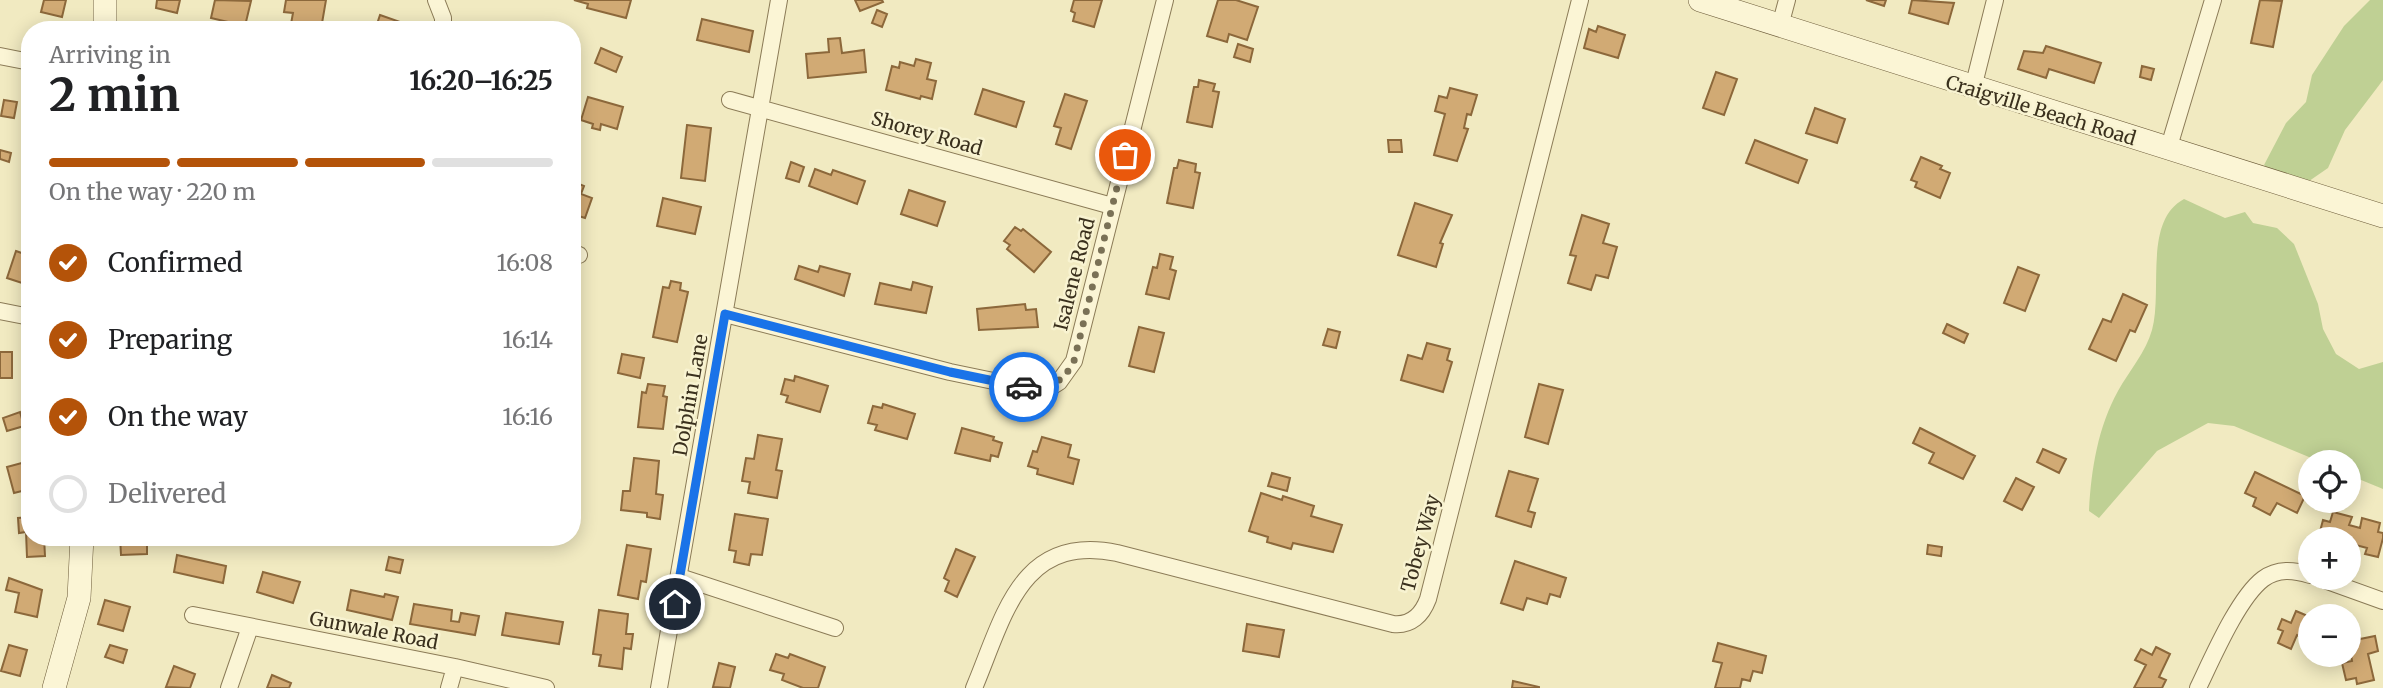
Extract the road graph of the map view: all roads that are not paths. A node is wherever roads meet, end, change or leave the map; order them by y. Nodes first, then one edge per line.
1 (105, 0) edge
2 (436, 0) edge
3 (779, 0) edge
4 (1166, 0) edge
5 (1580, 0) edge
6 (1700, 0) edge
7 (1787, 0) edge
8 (1995, 0) edge
9 (2213, 0) edge
10 (105, 21) edge
11 (443, 21) edge
12 (1780, 26) junction
13 (0, 56) edge
14 (21, 60) edge
15 (1973, 88) junction
16 (730, 100) dead end
17 (762, 109) junction
18 (2168, 150) junction
19 (1112, 206) junction
20 (2383, 216) edge
21 (0, 312) edge
22 (725, 314) junction
23 (21, 316) edge
24 (82, 546) edge
25 (2298, 573) edge
26 (680, 577) junction
27 (2353, 590) edge
28 (2383, 601) edge
29 (193, 615) dead end
30 (250, 627) junction
31 (835, 628) dead end
32 (455, 667) junction
33 (54, 688) edge
34 (229, 688) edge
35 (449, 688) edge
36 (546, 688) edge
37 (659, 688) edge
38 (974, 688) edge
39 (2198, 688) edge

1 - 10 main road
2 - 11 street
3 - 17 street, Dolphin Lane
4 - 19 street, Isalene Road
5 - 38 street, Tobey Way
6 - 12 main road, Craigville Beach Road
7 - 12 street
8 - 15 street
9 - 18 street
12 - 15 main road, Craigville Beach Road
13 - 14 street
15 - 18 main road, Craigville Beach Road
16 - 17 street, Shorey Road
17 - 19 street, Shorey Road
17 - 22 street, Dolphin Lane
18 - 20 main road, Craigville Beach Road
19 - 22 street, Isalene Road
21 - 23 street
22 - 26 street, Dolphin Lane
24 - 33 main road
25 - 39 street
26 - 31 street
26 - 37 street, Dolphin Lane
27 - 28 street
29 - 30 street, Gunwale Road
30 - 32 street, Gunwale Road
30 - 34 street
32 - 35 street
32 - 36 street, Gunwale Road

